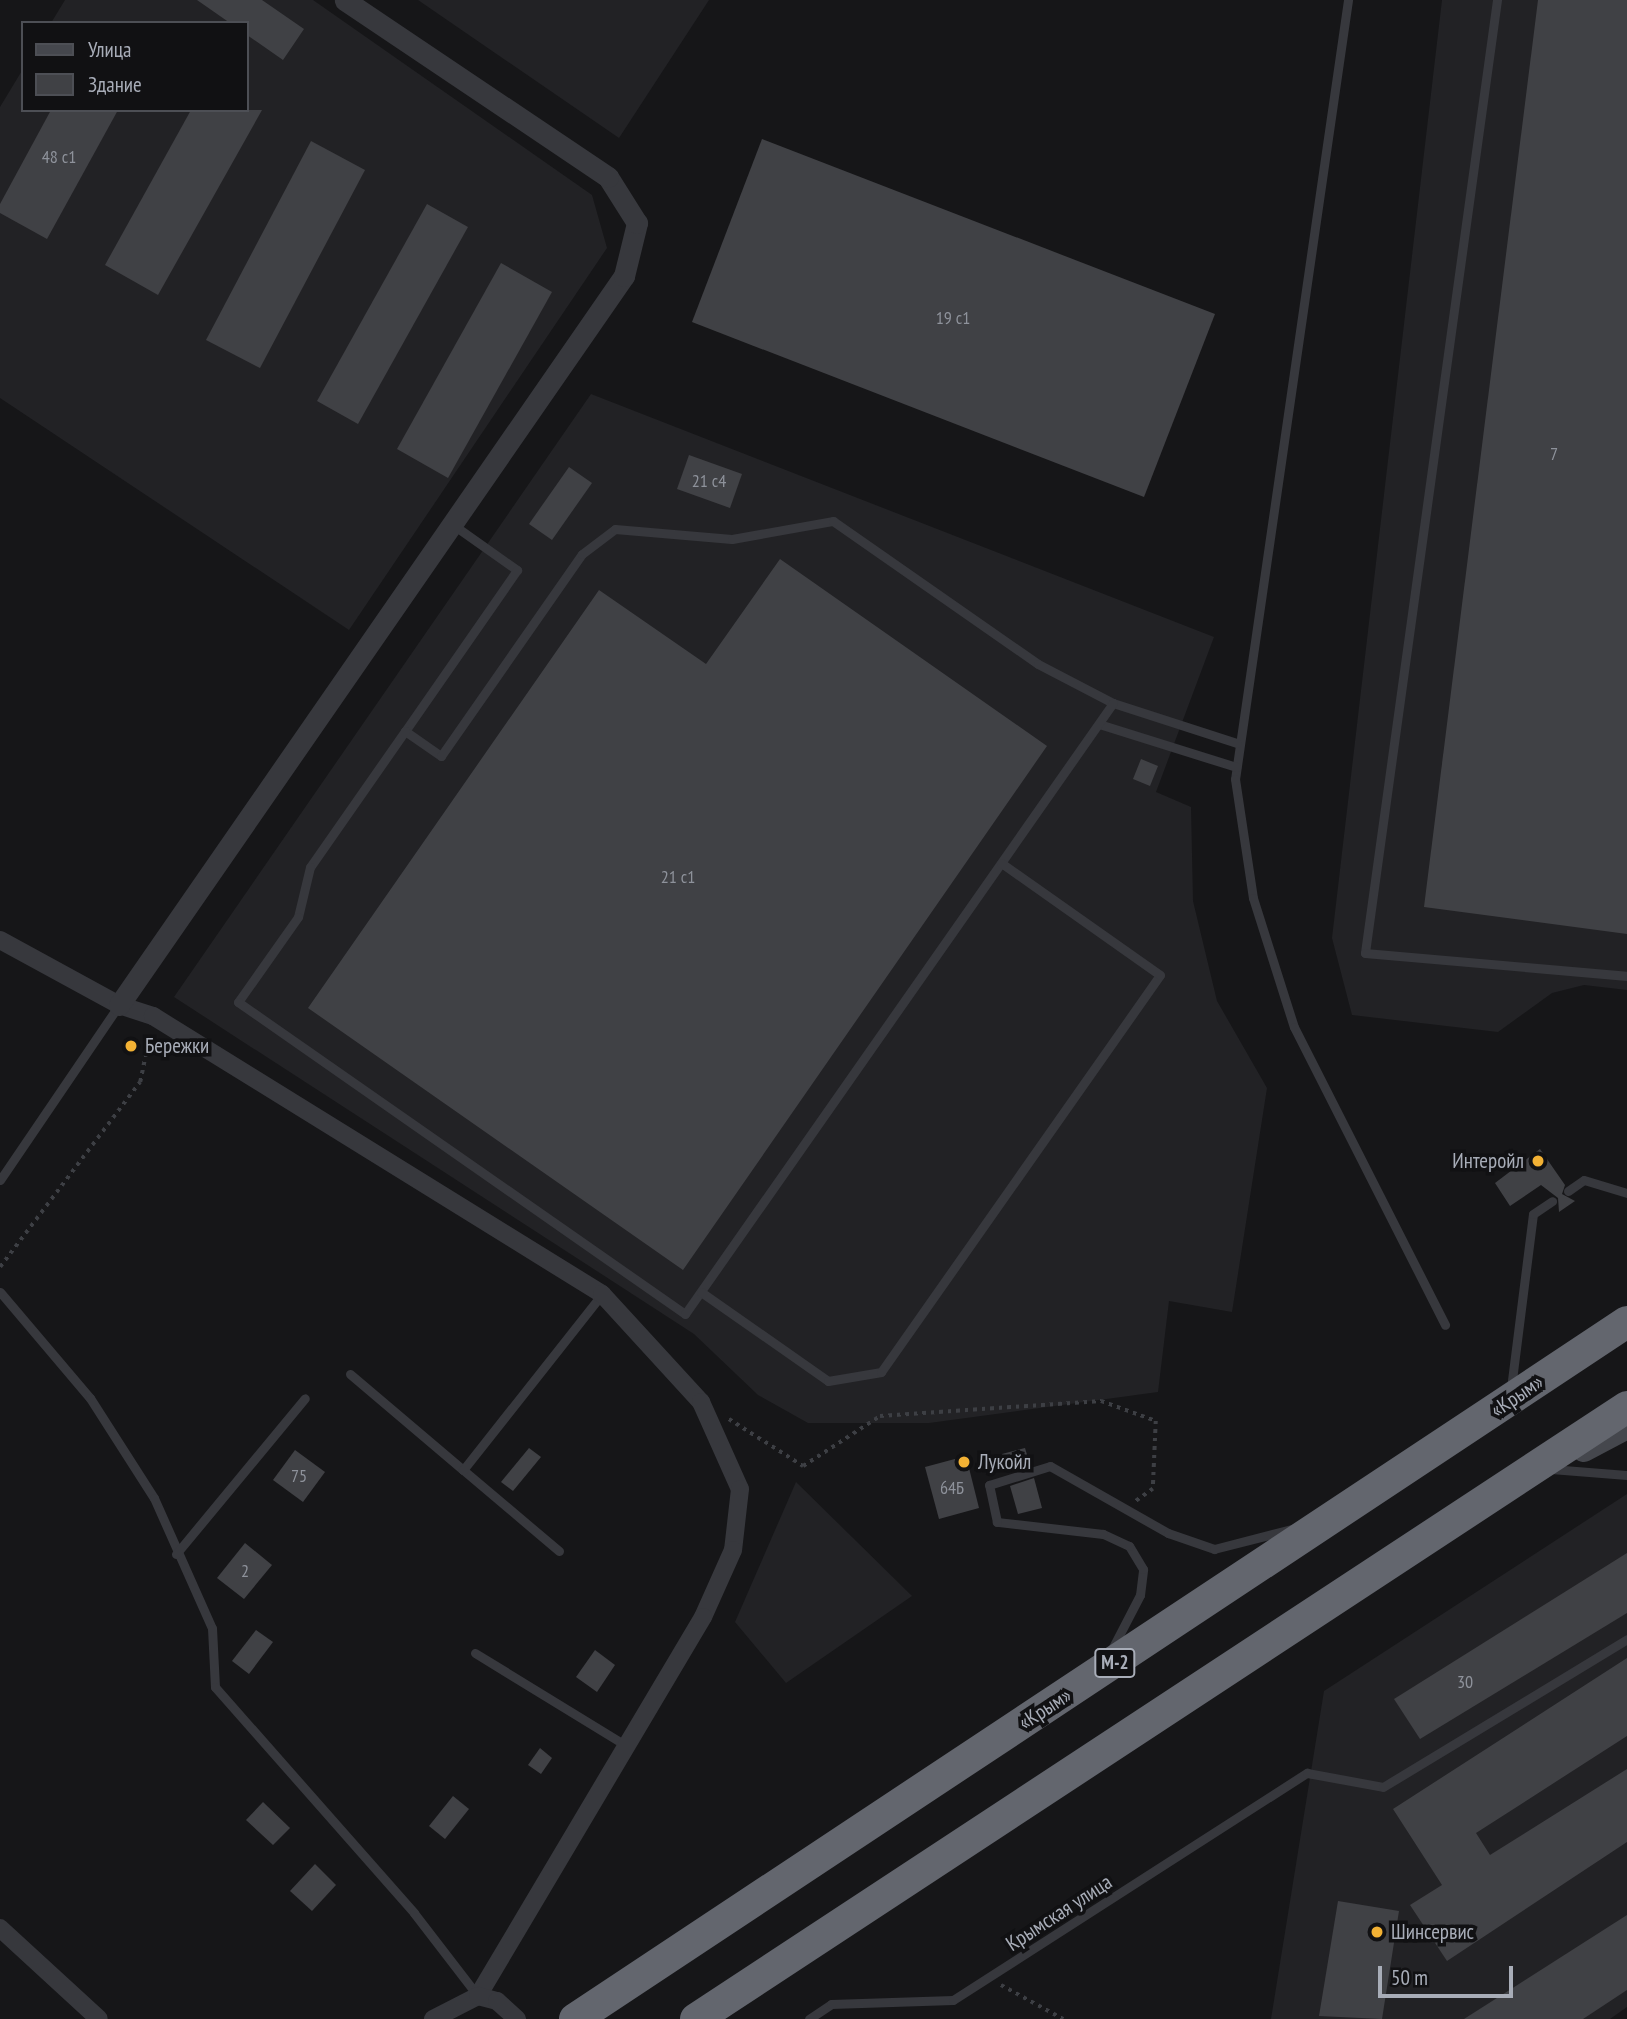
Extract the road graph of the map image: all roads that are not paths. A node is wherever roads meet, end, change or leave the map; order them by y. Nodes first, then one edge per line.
1 (345, 0) edge
2 (1348, 0) edge
3 (1497, 0) edge
4 (452, 524) junction
5 (1113, 703) junction
6 (1099, 724) junction
7 (405, 731) junction
8 (1237, 743) junction
9 (1236, 767) junction
10 (1001, 863) junction
11 (0, 940) edge
12 (1627, 976) edge
13 (120, 1005) junction
14 (0, 1180) edge
15 (1569, 1191) dead end
16 (1627, 1193) edge
17 (1552, 1201) dead end
18 (0, 1292) edge
19 (701, 1292) junction
20 (602, 1294) junction
21 (1627, 1322) edge
22 (1445, 1325) dead end
23 (350, 1374) dead end
24 (304, 1398) dead end
25 (1510, 1401) junction
26 (1627, 1407) edge
27 (1627, 1427) edge
28 (463, 1469) junction
29 (1549, 1469) junction
30 (1627, 1475) edge
31 (1479, 1508) junction
32 (1334, 1518) junction
33 (559, 1550) dead end
34 (176, 1554) junction
35 (1627, 1639) edge
36 (475, 1653) dead end
37 (1101, 1672) junction
38 (627, 1745) junction
39 (0, 1928) edge
40 (478, 1996) junction
41 (99, 2019) edge
42 (433, 2019) edge
43 (517, 2019) edge
44 (575, 2019) edge
45 (696, 2019) edge
46 (808, 2019) edge

1 - 4 street
2 - 8 lane
3 - 12 lane
4 - 7 lane
4 - 13 street
5 - 6 lane
5 - 7 lane
5 - 8 lane
6 - 9 lane
6 - 10 lane
7 - 19 lane
8 - 9 lane
9 - 22 lane
10 - 19 lane
10 - 19 lane
11 - 13 street
13 - 14 lane
13 - 20 street
15 - 16 lane
17 - 25 lane
18 - 34 lane
20 - 28 lane
20 - 38 street
21 - 25 highway, «Крым» / М-2
23 - 28 lane
24 - 34 lane
25 - 32 highway, «Крым» / М-2
26 - 31 highway
27 - 29 main road
28 - 33 lane
29 - 30 lane
29 - 31 main road
31 - 45 highway
32 - 37 highway, «Крым» / М-2
32 - 37 lane
34 - 40 lane
35 - 46 lane, Крымская улица
36 - 38 lane
37 - 44 highway, «Крым» / М-2
38 - 40 street
39 - 41 street
40 - 42 street
40 - 43 street

